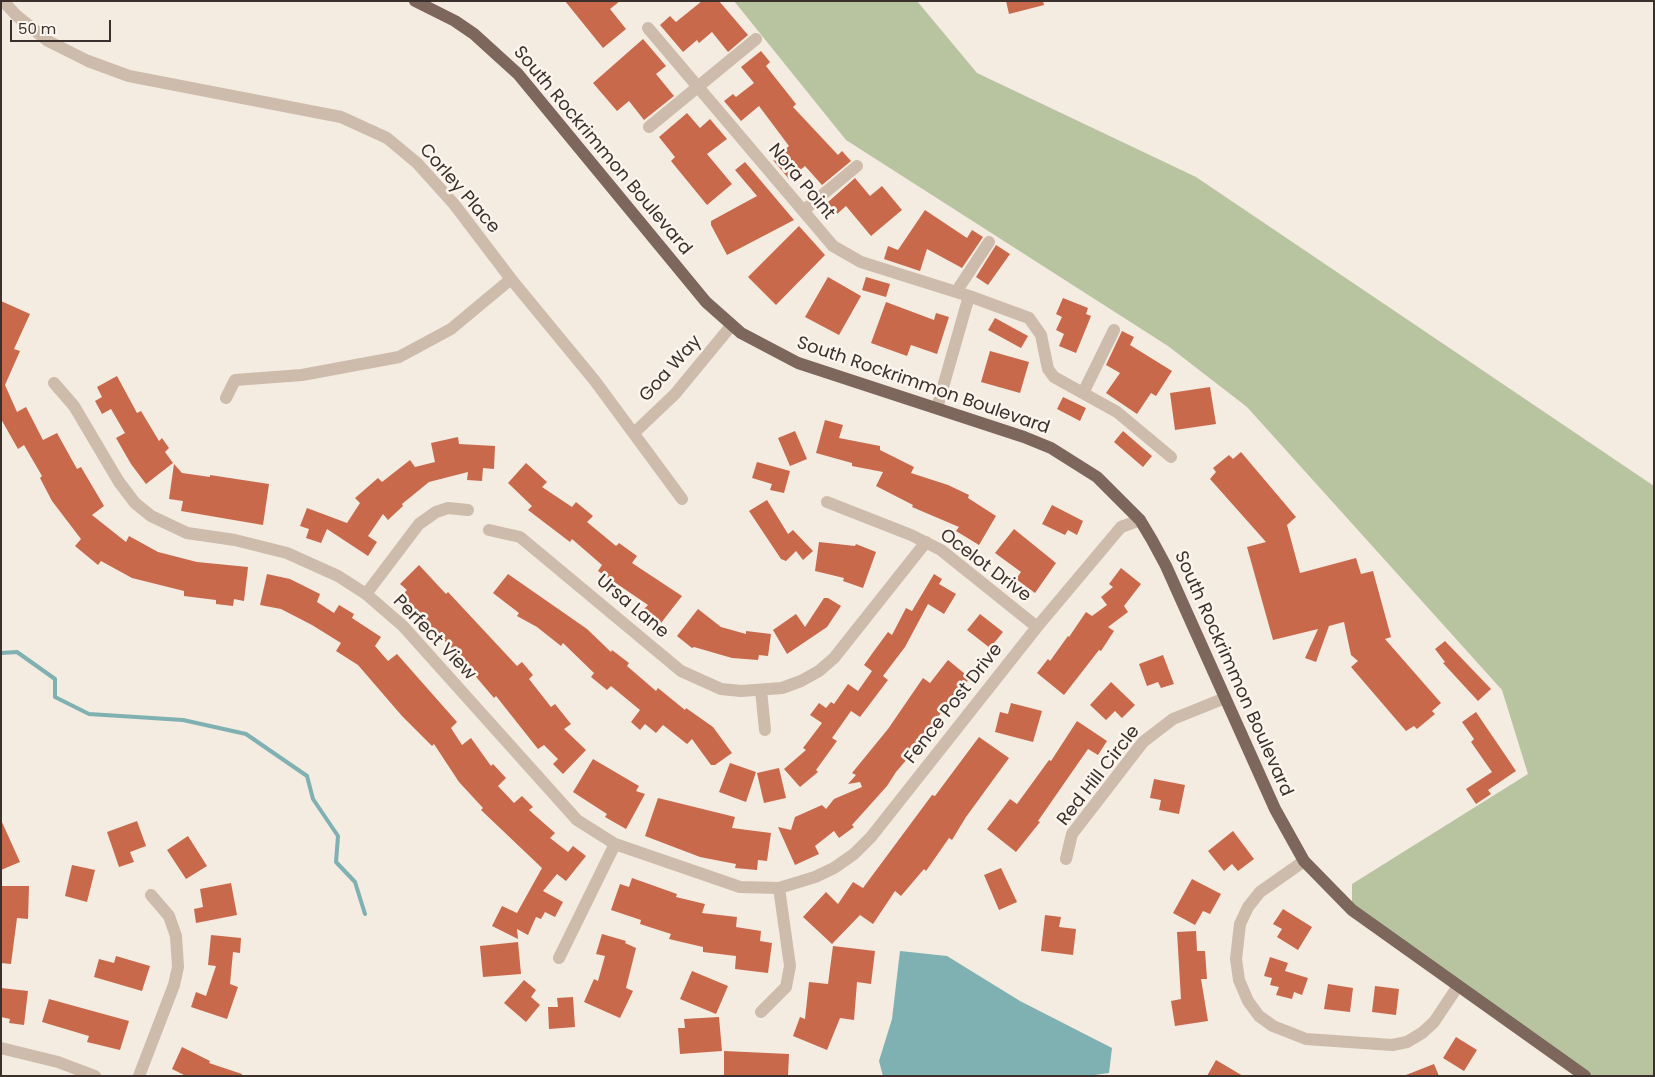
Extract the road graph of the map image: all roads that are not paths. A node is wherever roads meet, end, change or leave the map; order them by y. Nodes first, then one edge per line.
1 (3, 1) edge
2 (415, 1) edge
3 (648, 28) dead end
4 (756, 39) dead end
5 (698, 88) junction
6 (649, 127) dead end
7 (857, 166) dead end
8 (803, 211) junction
9 (989, 242) dead end
10 (511, 279) junction
11 (956, 292) junction
12 (969, 296) junction
13 (731, 326) junction
14 (1114, 330) dead end
15 (54, 382) dead end
16 (1083, 393) junction
17 (226, 398) dead end
18 (937, 408) junction
19 (634, 433) junction
20 (1171, 457) dead end
21 (682, 499) dead end
22 (827, 502) dead end
23 (468, 510) dead end
24 (1140, 520) junction
25 (489, 530) dead end
26 (926, 542) junction
27 (366, 594) junction
28 (1037, 628) junction
29 (761, 690) junction
30 (1225, 698) junction
31 (766, 730) dead end
32 (615, 844) junction
33 (1066, 859) dead end
34 (1304, 861) junction
35 (779, 888) junction
36 (151, 895) dead end
37 (559, 958) dead end
38 (1458, 986) junction
39 (761, 1012) dead end
40 (1, 1048) edge
41 (95, 1076) edge
42 (139, 1076) edge
43 (1585, 1076) edge

1 - 10 street, Corley Place
2 - 13 main road, South Rockrimmon Boulevard
3 - 5 street, Nora Point
4 - 5 street
5 - 6 street
5 - 8 street, Nora Point
7 - 8 street
8 - 11 street, Nora Point
9 - 11 street
10 - 17 street
10 - 19 street, Corley Place
11 - 12 street, Nora Point
12 - 16 street, Nora Point
12 - 18 street
13 - 18 main road, South Rockrimmon Boulevard
13 - 19 street, Goa Way
14 - 16 street
15 - 27 street, Perfect View
16 - 20 street, Nora Point
18 - 24 main road, South Rockrimmon Boulevard
19 - 21 street, Corley Place
22 - 26 street, Ocelot Drive
23 - 27 street
24 - 28 street, Fence Post Drive
24 - 30 main road, South Rockrimmon Boulevard
25 - 29 street, Ursa Lane
26 - 28 street, Ocelot Drive
26 - 29 street, Ursa Lane
27 - 32 street, Perfect View
28 - 35 street, Fence Post Drive
29 - 31 street
30 - 33 street, Red Hill Circle
30 - 34 main road, South Rockrimmon Boulevard
32 - 35 street, Perfect View
32 - 37 street
34 - 38 main road, South Rockrimmon Boulevard
34 - 38 street
35 - 39 street
36 - 42 street
38 - 43 main road, South Rockrimmon Boulevard
40 - 41 street

